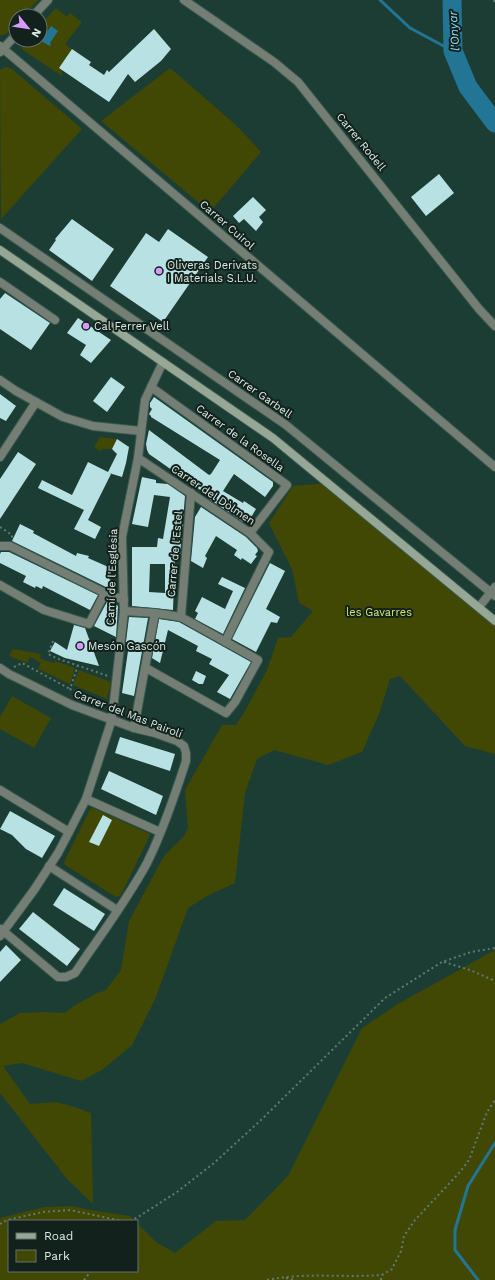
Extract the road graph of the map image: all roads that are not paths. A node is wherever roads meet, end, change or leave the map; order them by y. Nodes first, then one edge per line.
1 (48, 0) edge
2 (184, 0) edge
3 (40, 8) edge
4 (1, 49) edge
5 (0, 228) edge
6 (0, 250) edge
7 (1, 284) edge
8 (55, 320) dead end
9 (495, 326) edge
10 (163, 362) junction
11 (0, 380) edge
12 (151, 387) junction
13 (36, 402) junction
14 (141, 431) junction
15 (0, 457) edge
16 (138, 458) junction
17 (495, 467) edge
18 (191, 493) junction
19 (250, 533) junction
20 (0, 546) edge
21 (0, 585) edge
22 (494, 591) edge
23 (105, 593) junction
24 (124, 600) junction
25 (479, 607) junction
26 (124, 611) junction
27 (155, 613) junction
28 (181, 617) junction
29 (495, 621) edge
30 (225, 642) junction
31 (146, 668) junction
32 (3, 672) edge
33 (112, 719) junction
34 (134, 728) junction
35 (0, 790) edge
36 (86, 799) junction
37 (69, 832) junction
38 (160, 832) junction
39 (50, 866) junction
40 (117, 910) junction
41 (1, 932) edge

1 - 3 street
2 - 9 street, Carrer Rodell
4 - 17 street, Carrer Cuirol
5 - 22 street, Carrer Garbell
6 - 10 main road
7 - 8 street
10 - 12 street, Camí de l'Església
10 - 25 main road
11 - 13 street
12 - 14 street, Camí de l'Església
12 - 19 street, Carrer de la Rosella
13 - 14 street
13 - 15 street
14 - 16 street, Camí de l'Església
16 - 18 street, Carrer del Dòlmen
16 - 24 street, Camí de l'Església
18 - 19 street, Carrer del Dòlmen
18 - 28 street, Carrer de l'Estel
19 - 30 street, Carrer del Dòlmen
20 - 23 street
21 - 23 street
22 - 25 street
23 - 24 street
24 - 26 street, Camí de l'Església
25 - 29 main road
26 - 27 street
26 - 33 street, Camí de l'Església
27 - 28 street
27 - 31 street
28 - 30 street
30 - 31 street
31 - 34 street
32 - 33 street, Carrer del Mas Pairolí
33 - 34 street, Carrer del Mas Pairolí
33 - 36 street, Camí de l'Església
34 - 38 street, Carrer del Mas Pairolí
35 - 37 street
36 - 37 street, Camí de l'Església
36 - 38 street
37 - 39 street, Camí de l'Església
38 - 40 street, Carrer del Mas Pairolí
39 - 40 street
39 - 41 street, Camí de l'Església
40 - 41 street, Carrer del Mas Pairolí

